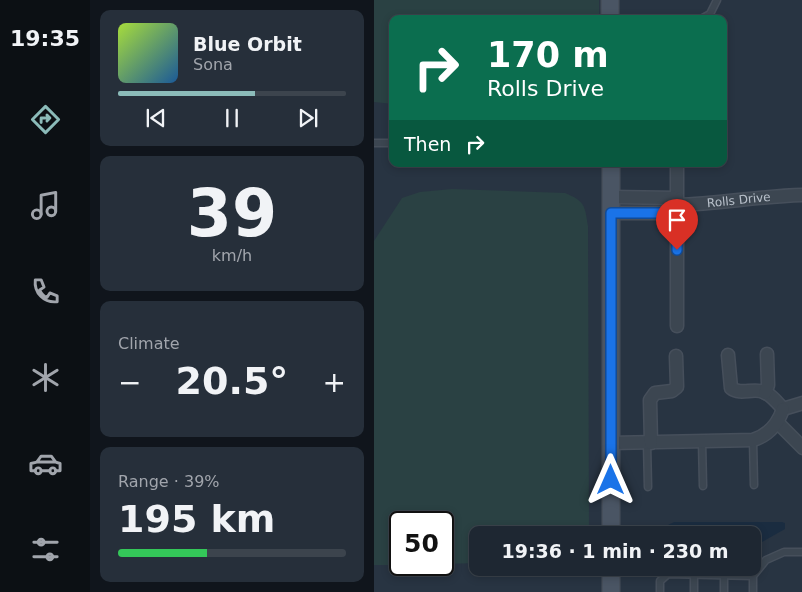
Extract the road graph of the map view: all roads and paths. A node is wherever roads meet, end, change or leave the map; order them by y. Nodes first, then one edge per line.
1 (610, 0) edge
2 (717, 0) edge
3 (610, 15) edge
4 (708, 15) edge
5 (374, 143) edge
6 (389, 143) edge
7 (611, 167) edge
8 (677, 167) edge
9 (802, 195) edge
10 (611, 205) junction
11 (677, 205) junction
12 (678, 326) dead end
13 (767, 354) dead end
14 (728, 355) dead end
15 (676, 356) dead end
16 (765, 392) junction
17 (802, 402) edge
18 (783, 408) junction
19 (778, 423) junction
20 (753, 440) junction
21 (702, 441) junction
22 (649, 443) junction
23 (611, 444) junction
24 (802, 448) edge
25 (754, 485) dead end
26 (703, 486) dead end
27 (648, 487) dead end
28 (611, 526) edge
29 (802, 552) edge
30 (761, 566) edge
31 (611, 576) edge
32 (666, 576) edge
33 (694, 576) edge
34 (724, 576) edge
35 (753, 576) edge
36 (612, 592) edge
37 (660, 592) edge
38 (694, 592) edge
39 (724, 592) edge
40 (753, 592) edge

1 - 3 main road
2 - 4 lane
5 - 6 lane
7 - 10 main road
8 - 11 street
9 - 11 street, Rolls Drive
10 - 11 street, Rolls Drive
10 - 23 main road
11 - 12 street
13 - 16 street
14 - 16 street
15 - 22 street
16 - 18 street
17 - 18 street
18 - 19 street
19 - 20 street
19 - 24 street
20 - 21 street
20 - 25 lane
21 - 22 street
21 - 26 lane
22 - 23 street
22 - 27 lane
23 - 28 main road
29 - 30 lane
31 - 36 main road
32 - 37 lane
33 - 38 lane
34 - 39 lane
35 - 40 lane

